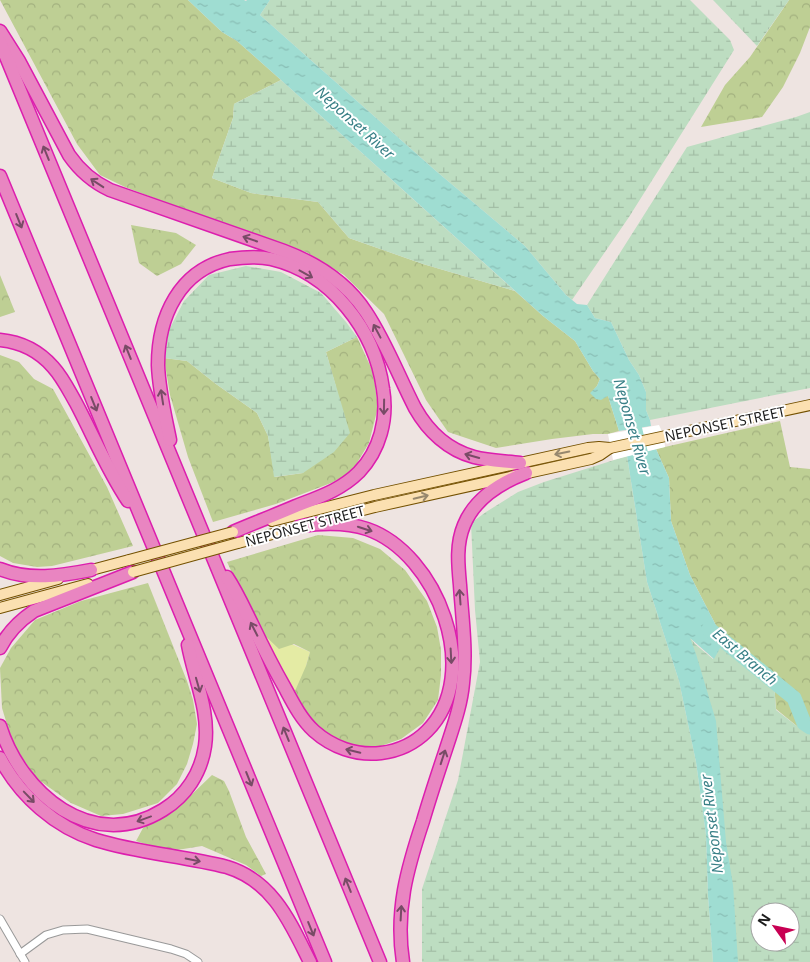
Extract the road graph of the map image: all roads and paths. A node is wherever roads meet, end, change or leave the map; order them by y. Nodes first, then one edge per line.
1 (0, 31) edge
2 (0, 42) edge
3 (0, 176) edge
4 (0, 340) edge
5 (810, 405) edge
6 (174, 462) junction
7 (523, 468) junction
8 (143, 523) junction
9 (300, 526) junction
10 (236, 538) junction
11 (213, 556) junction
12 (0, 568) edge
13 (91, 570) junction
14 (134, 572) junction
15 (0, 595) edge
16 (0, 608) edge
17 (184, 621) junction
18 (0, 648) edge
19 (0, 726) edge
20 (0, 758) edge
21 (0, 920) edge
22 (20, 954) junction
23 (25, 962) edge
24 (198, 962) edge
25 (310, 962) edge
26 (325, 962) edge
27 (380, 962) edge
28 (403, 962) edge

7 -> 1 highway
6 -> 2 highway
3 -> 8 highway
4 - 8 highway
5 - 7 main road, NEPONSET STREET
6 -> 10 highway
6 - 11 highway
9 -> 7 main road, NEPONSET STREET
7 - 10 main road, NEPONSET STREET
28 -> 7 highway
8 - 17 highway
9 - 10 main road, NEPONSET STREET
9 -> 11 highway
10 - 13 main road, NEPONSET STREET, bridge
10 - 14 main road, NEPONSET STREET, bridge
27 -> 11 highway
12 - 13 highway
13 - 15 main road, NEPONSET STREET
14 - 16 main road, NEPONSET STREET
14 - 18 highway
17 -> 19 highway
17 -> 26 highway
20 -> 25 highway
21 - 22 street
22 - 23 street
22 - 24 street

